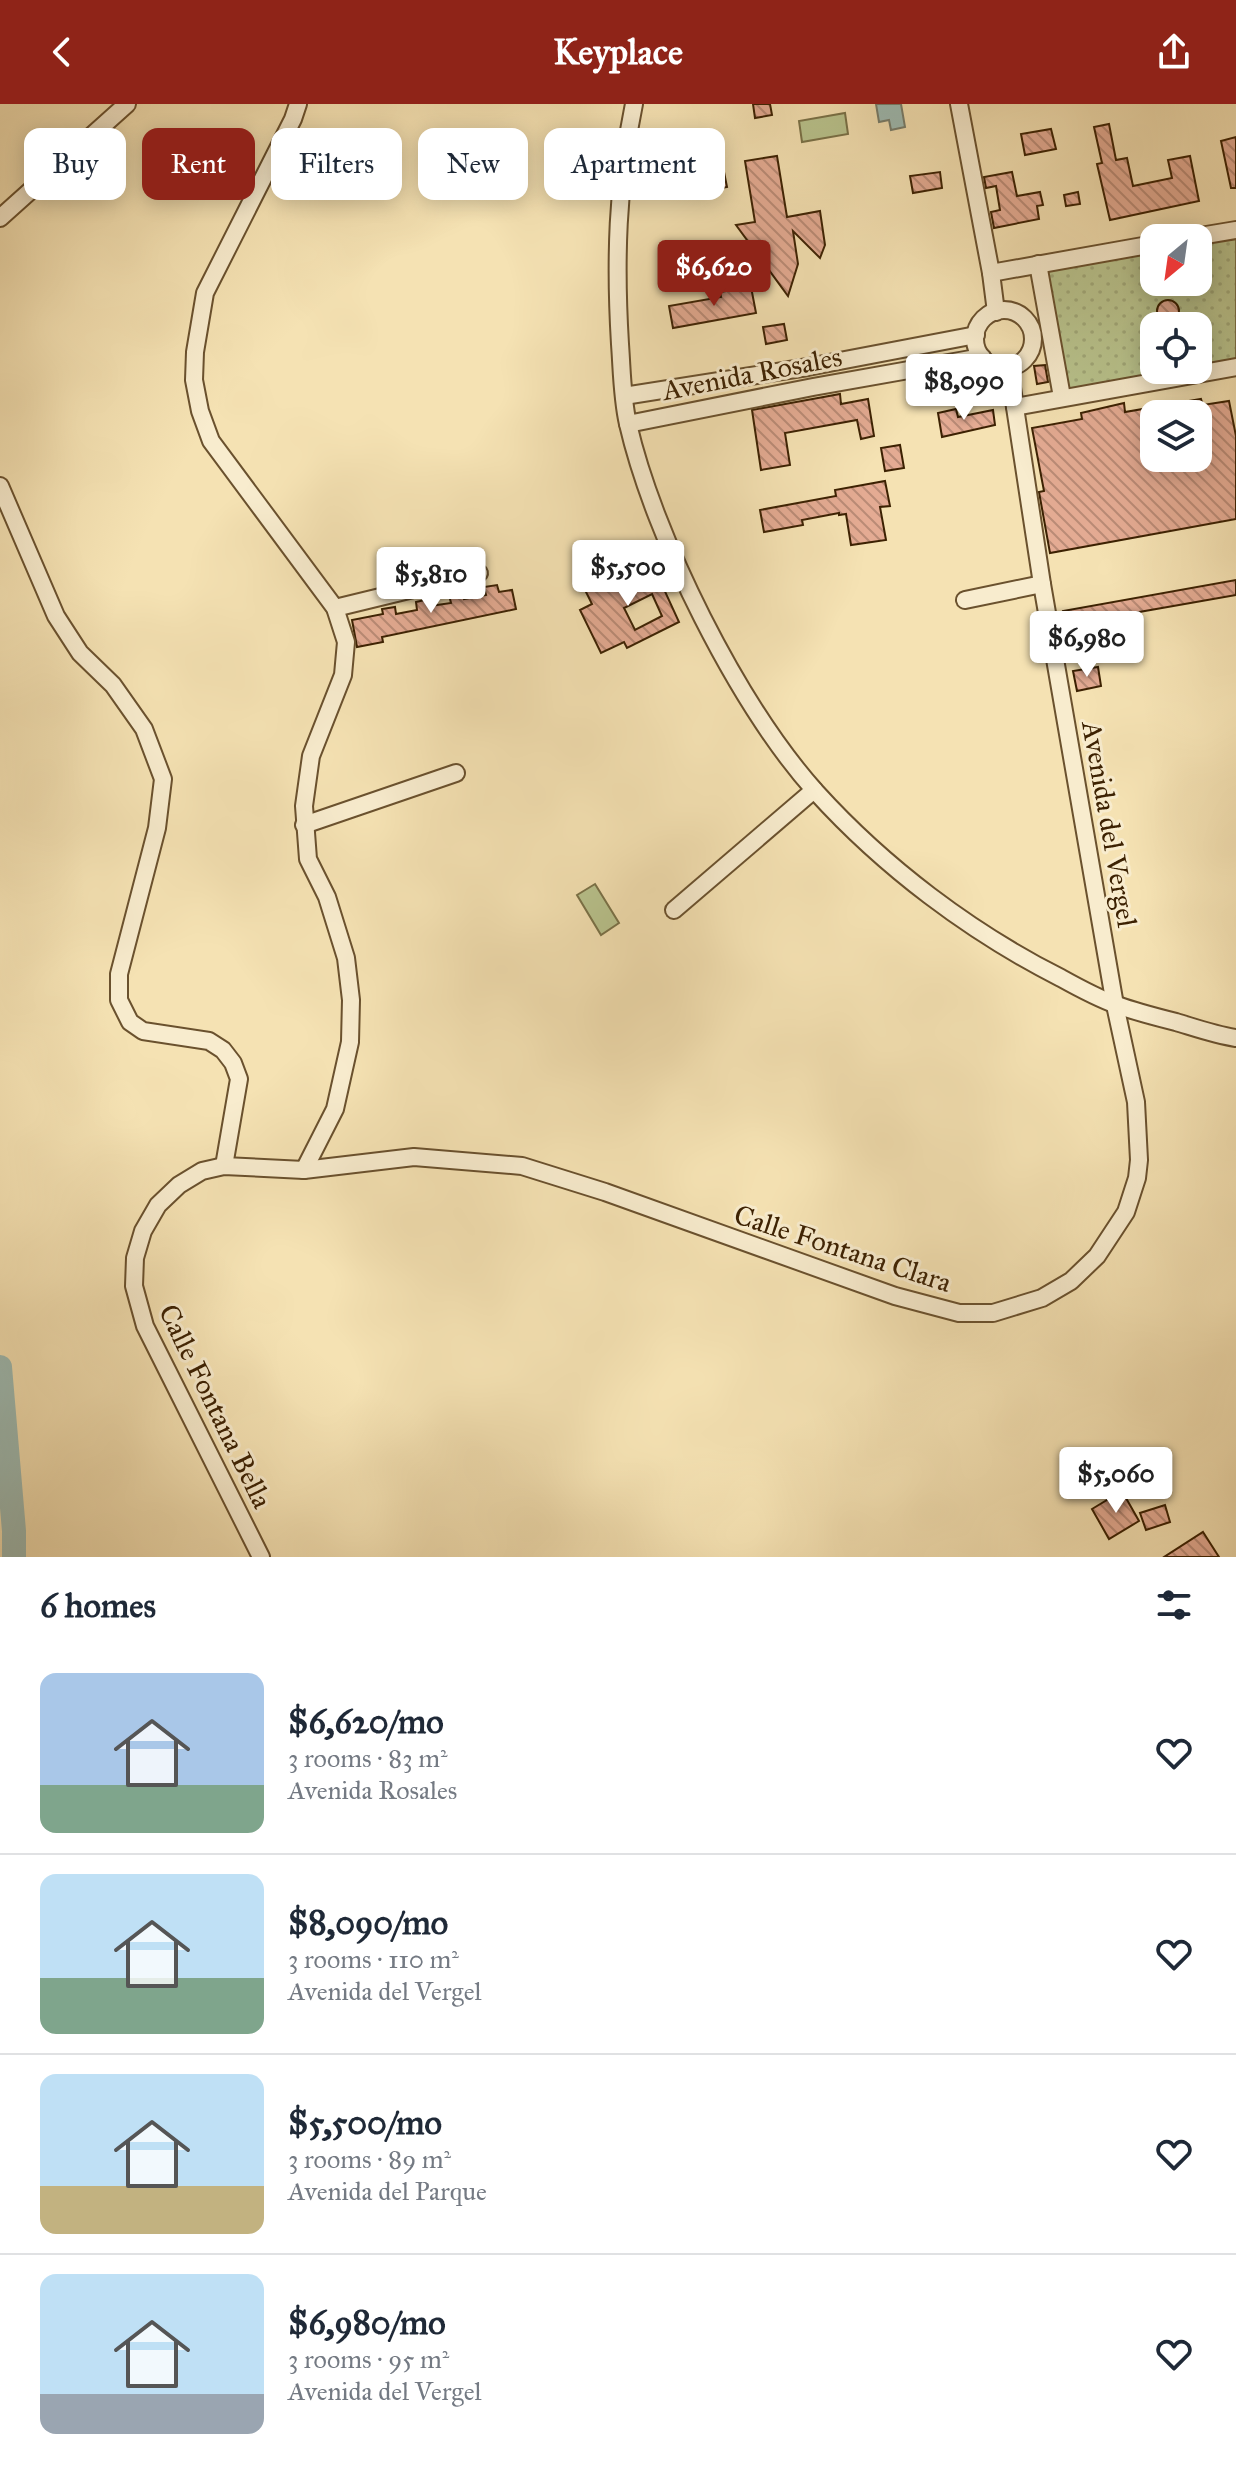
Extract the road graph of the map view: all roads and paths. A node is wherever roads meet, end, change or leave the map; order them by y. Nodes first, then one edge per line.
1 (127, 104) edge
2 (298, 104) edge
3 (634, 104) edge
4 (959, 104) edge
5 (0, 218) edge
6 (1236, 230) edge
7 (1212, 234) edge
8 (1140, 246) edge
9 (1038, 264) junction
10 (991, 273) junction
11 (996, 312) junction
12 (1050, 330) junction
13 (1032, 334) junction
14 (976, 335) junction
15 (982, 357) junction
16 (808, 367) junction
17 (1236, 367) edge
18 (1009, 368) junction
19 (813, 387) junction
20 (624, 396) junction
21 (1062, 397) junction
22 (1015, 407) junction
23 (628, 424) junction
24 (0, 486) edge
25 (479, 573) dead end
26 (1042, 584) junction
27 (965, 600) dead end
28 (335, 608) junction
29 (456, 773) dead end
30 (814, 790) junction
31 (304, 825) junction
32 (674, 910) dead end
33 (1115, 1005) junction
34 (1236, 1038) edge
35 (224, 1166) junction
36 (304, 1170) junction
37 (261, 1557) edge

1 - 5 street
2 - 28 street
3 - 20 street
4 - 10 street
6 - 7 street
8 - 9 street
9 - 10 street
9 - 12 street
10 - 11 street
11 - 13 street
11 - 14 street
12 - 13 street
12 - 21 street
13 - 18 street
14 - 15 street
14 - 16 street, Avenida Rosales
15 - 18 street
15 - 19 street, Avenida Rosales
16 - 19 street
16 - 20 street, Avenida Rosales
17 - 21 street
18 - 22 street, Avenida del Vergel
19 - 23 street, Avenida Rosales
20 - 23 street
21 - 22 street
22 - 26 street, Avenida del Vergel
23 - 30 street
24 - 35 street
25 - 28 street
26 - 27 street
26 - 33 street, Avenida del Vergel
28 - 31 street
29 - 31 street
30 - 32 street
30 - 33 street
31 - 36 street
33 - 34 street
33 - 36 street, Calle Fontana Clara
35 - 36 street, Calle Fontana Bella
35 - 37 street, Calle Fontana Bella

